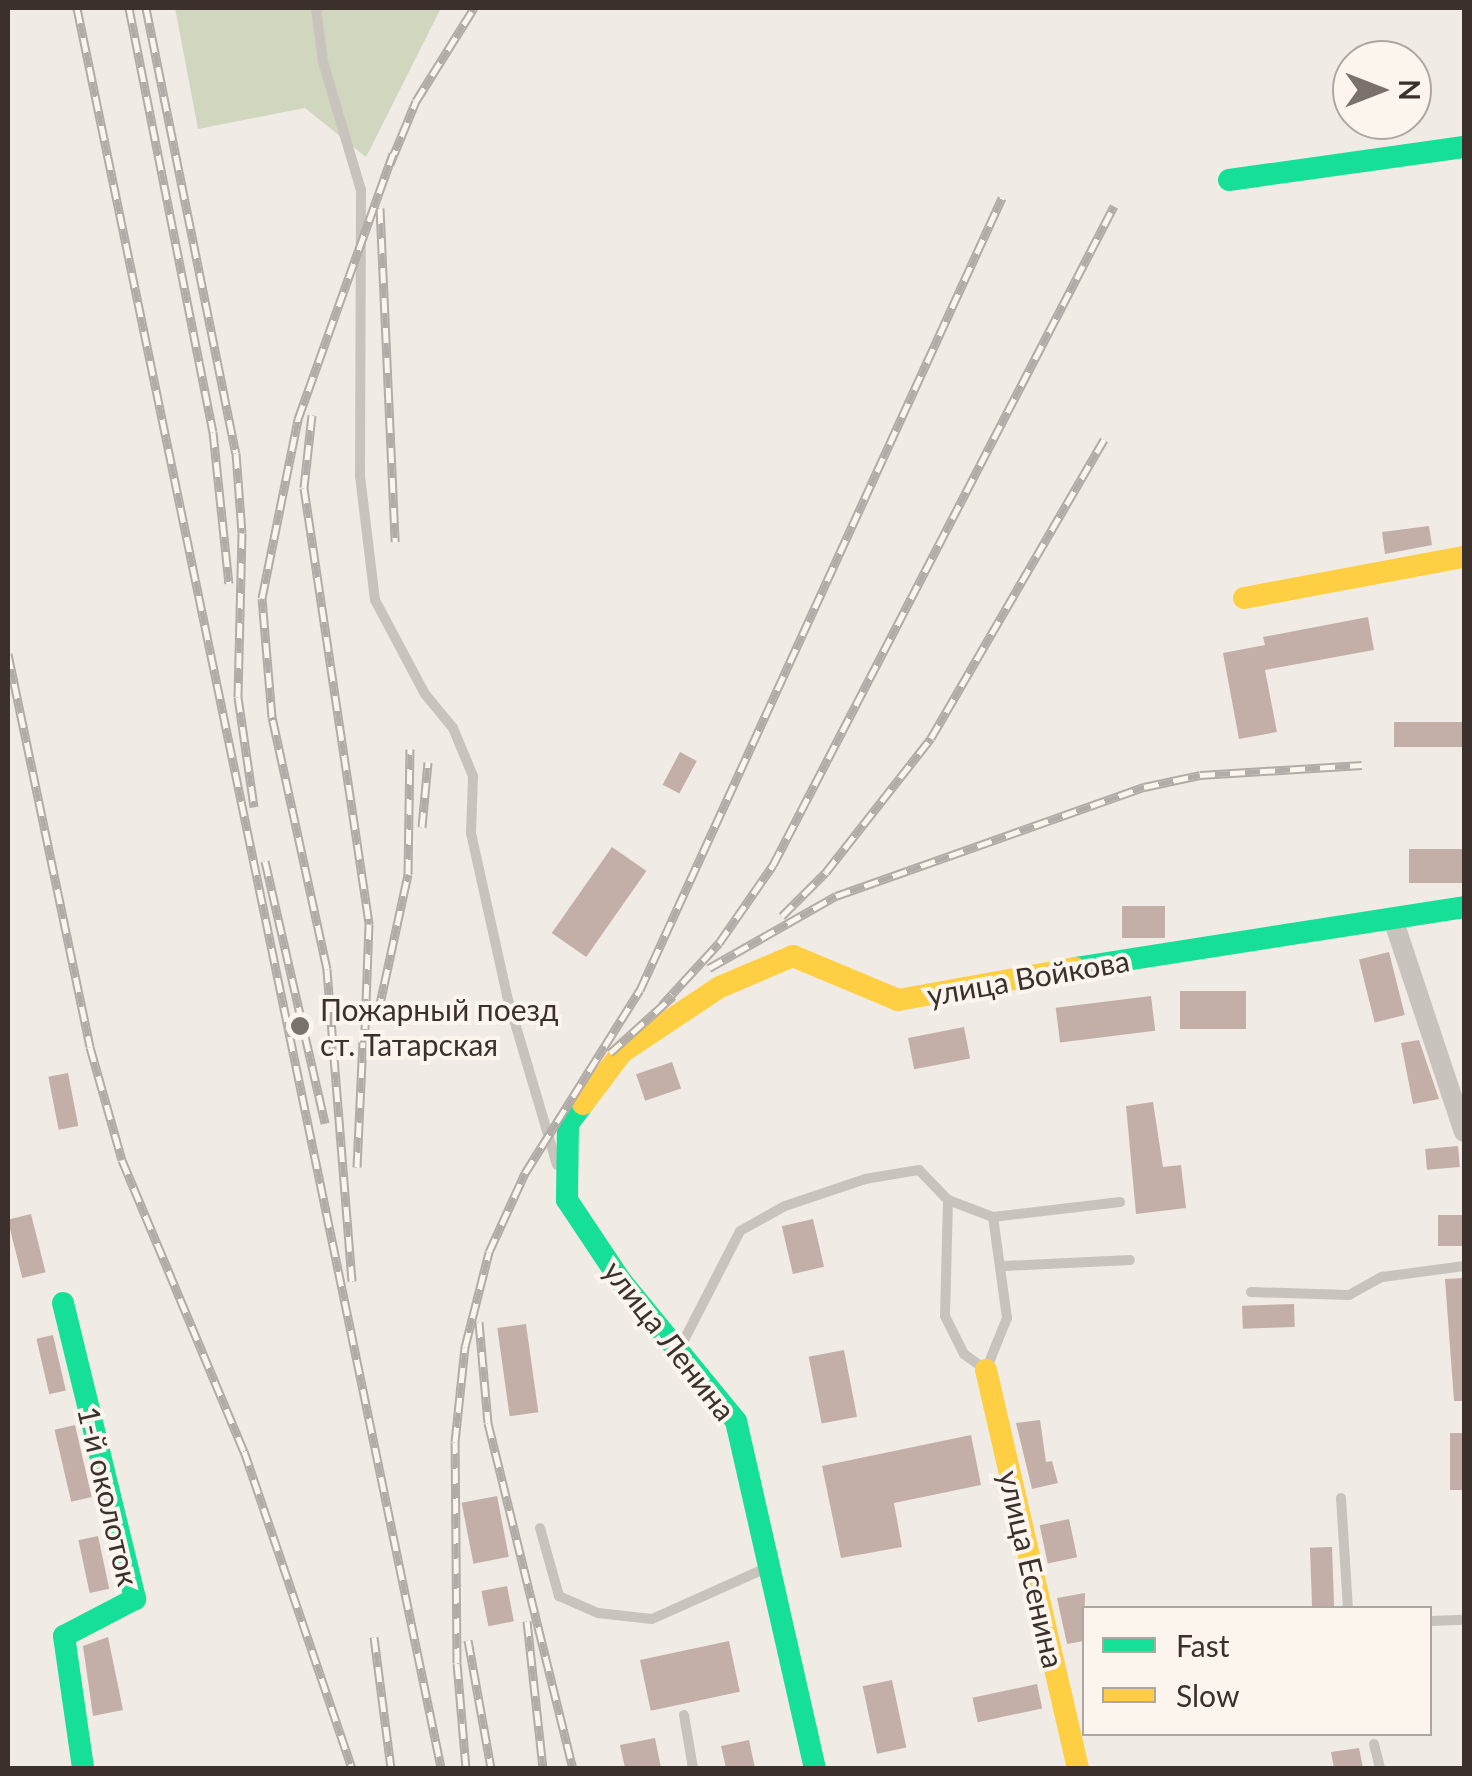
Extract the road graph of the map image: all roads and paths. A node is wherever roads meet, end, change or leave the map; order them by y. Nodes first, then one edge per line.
1 (316, 8) edge
2 (1464, 146) edge
3 (1229, 180) dead end
4 (1464, 557) edge
5 (1244, 598) dead end
6 (1464, 906) edge
7 (1394, 922) junction
8 (1464, 1132) edge
9 (567, 1200) junction
10 (948, 1200) junction
11 (1120, 1202) dead end
12 (993, 1217) junction
13 (1130, 1260) dead end
14 (1004, 1266) junction
15 (1464, 1266) edge
16 (1251, 1292) dead end
17 (63, 1303) dead end
18 (680, 1347) junction
19 (986, 1370) junction
20 (1340, 1498) dead end
21 (540, 1528) dead end
22 (771, 1566) junction
23 (1348, 1606) edge
24 (1432, 1620) edge
25 (1464, 1620) edge
26 (684, 1715) dead end
27 (1374, 1744) dead end
28 (83, 1768) edge
29 (693, 1768) edge
30 (815, 1768) edge
31 (1078, 1768) edge
32 (1380, 1768) edge

1 - 9 lane
2 - 3 street
4 - 5 street
6 - 7 street, улица Войкова
7 - 8 street
7 - 9 street, улица Войкова
9 - 18 street, улица Ленина
10 - 12 lane
10 - 18 lane
10 - 19 lane
11 - 12 lane
12 - 14 lane
13 - 14 lane
14 - 19 lane
15 - 16 lane
17 - 28 street, 1-й околоток
18 - 22 street, улица Ленина
19 - 31 street, улица Есенина
20 - 23 lane
21 - 22 lane
22 - 30 street, улица Ленина
24 - 25 lane
26 - 29 lane
27 - 32 lane

